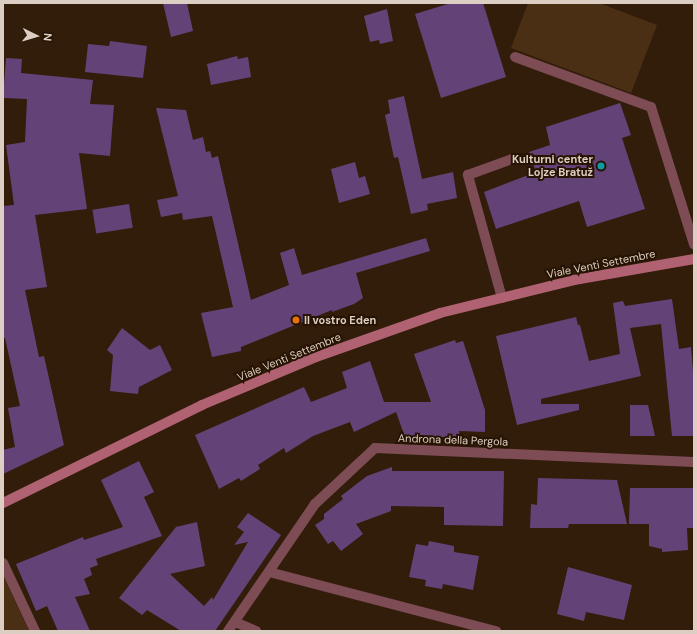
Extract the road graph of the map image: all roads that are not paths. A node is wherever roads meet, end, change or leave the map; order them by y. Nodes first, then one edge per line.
1 (515, 57) dead end
2 (512, 159) dead end
3 (694, 244) edge
4 (694, 258) edge
5 (502, 298) junction
6 (694, 462) edge
7 (3, 503) edge
8 (3, 563) edge
9 (269, 572) junction
10 (235, 622) junction
11 (35, 631) edge
12 (228, 631) edge
13 (256, 631) edge
14 (496, 631) edge

1 - 3 street
2 - 5 street
4 - 5 main road, Viale Venti Settembre
5 - 7 main road, Viale Venti Settembre
6 - 9 street, Androna della Pergola
8 - 11 street
9 - 10 street, Androna della Pergola
9 - 14 street
10 - 12 street, Androna della Pergola
10 - 13 street

